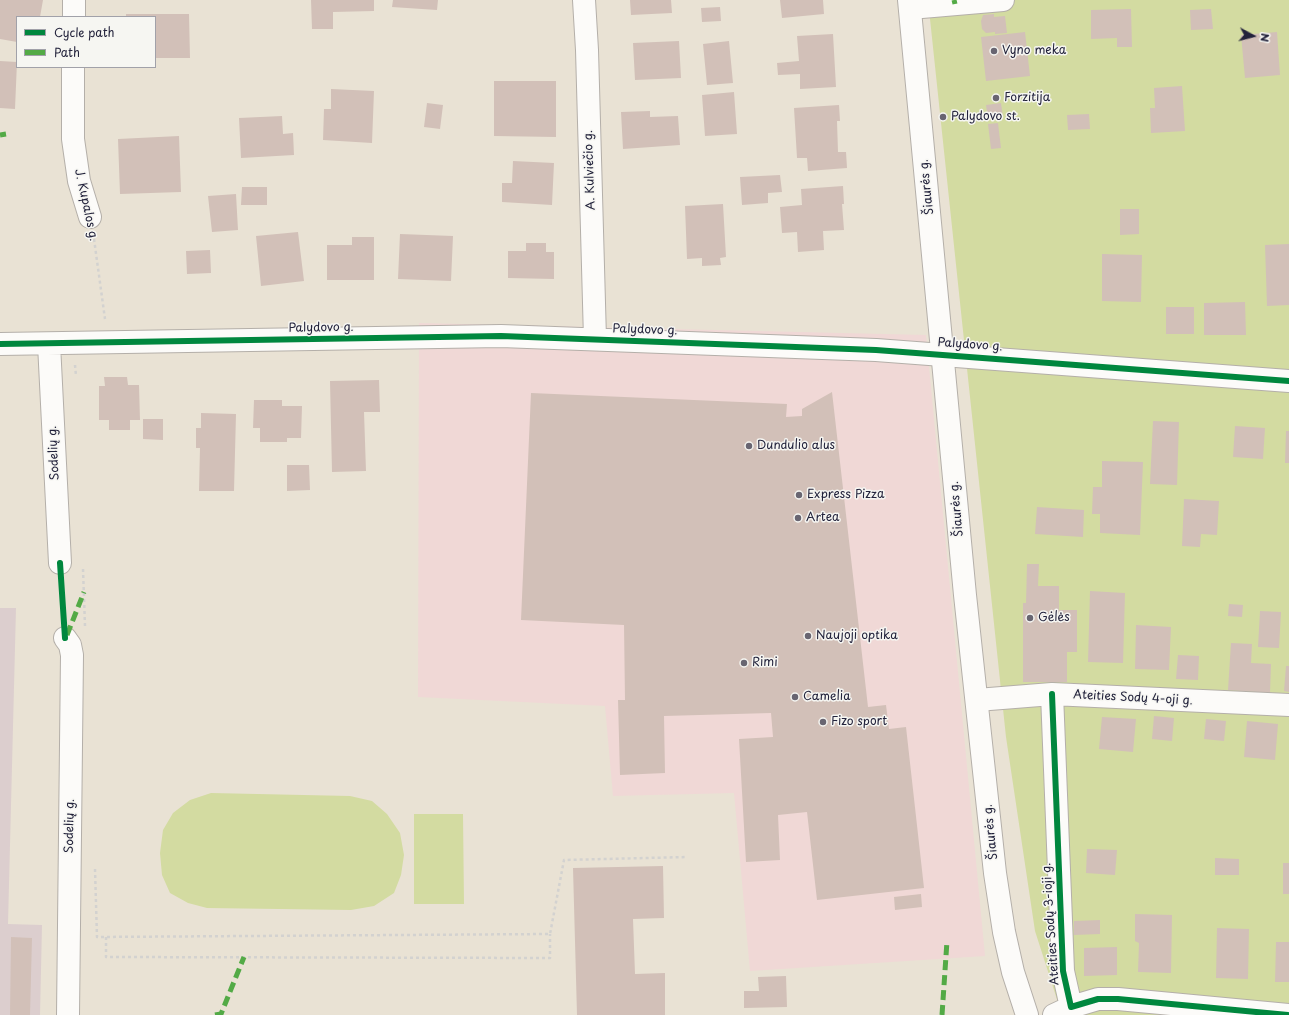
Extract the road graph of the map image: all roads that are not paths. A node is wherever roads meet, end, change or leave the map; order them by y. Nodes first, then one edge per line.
1 (74, 0) edge
2 (584, 0) edge
3 (1003, 0) edge
4 (909, 4) edge
5 (74, 16) edge
6 (73, 68) edge
7 (90, 216) road end
8 (595, 339) junction
9 (0, 344) edge
10 (49, 344) junction
11 (943, 354) junction
12 (1289, 381) edge
13 (60, 562) dead end
14 (65, 638) dead end
15 (1052, 694) junction
16 (977, 700) junction
17 (1289, 705) edge
18 (1063, 1011) edge
19 (68, 1015) edge
20 (1027, 1015) edge
21 (1288, 1015) edge

1 - 5 street
2 - 8 street, A. Kulviečio g.
3 - 4 street
4 - 11 street, Šiaurės g.
6 - 7 street, J. Kupalos g.
8 - 10 street, Palydovo g.
8 - 11 street, Palydovo g.
9 - 10 street, Palydovo g.
10 - 13 street, Sodelių g.
11 - 12 street, Palydovo g.
11 - 16 street, Šiaurės g.
14 - 19 street, Sodelių g.
15 - 16 street, Ateities Sodų 4-oji g.
15 - 17 street, Ateities Sodų 4-oji g.
15 - 18 street, Ateities Sodų 3-ioji g.
16 - 20 street, Šiaurės g.
18 - 21 street, Ateities Sodų 3-ioji g.

